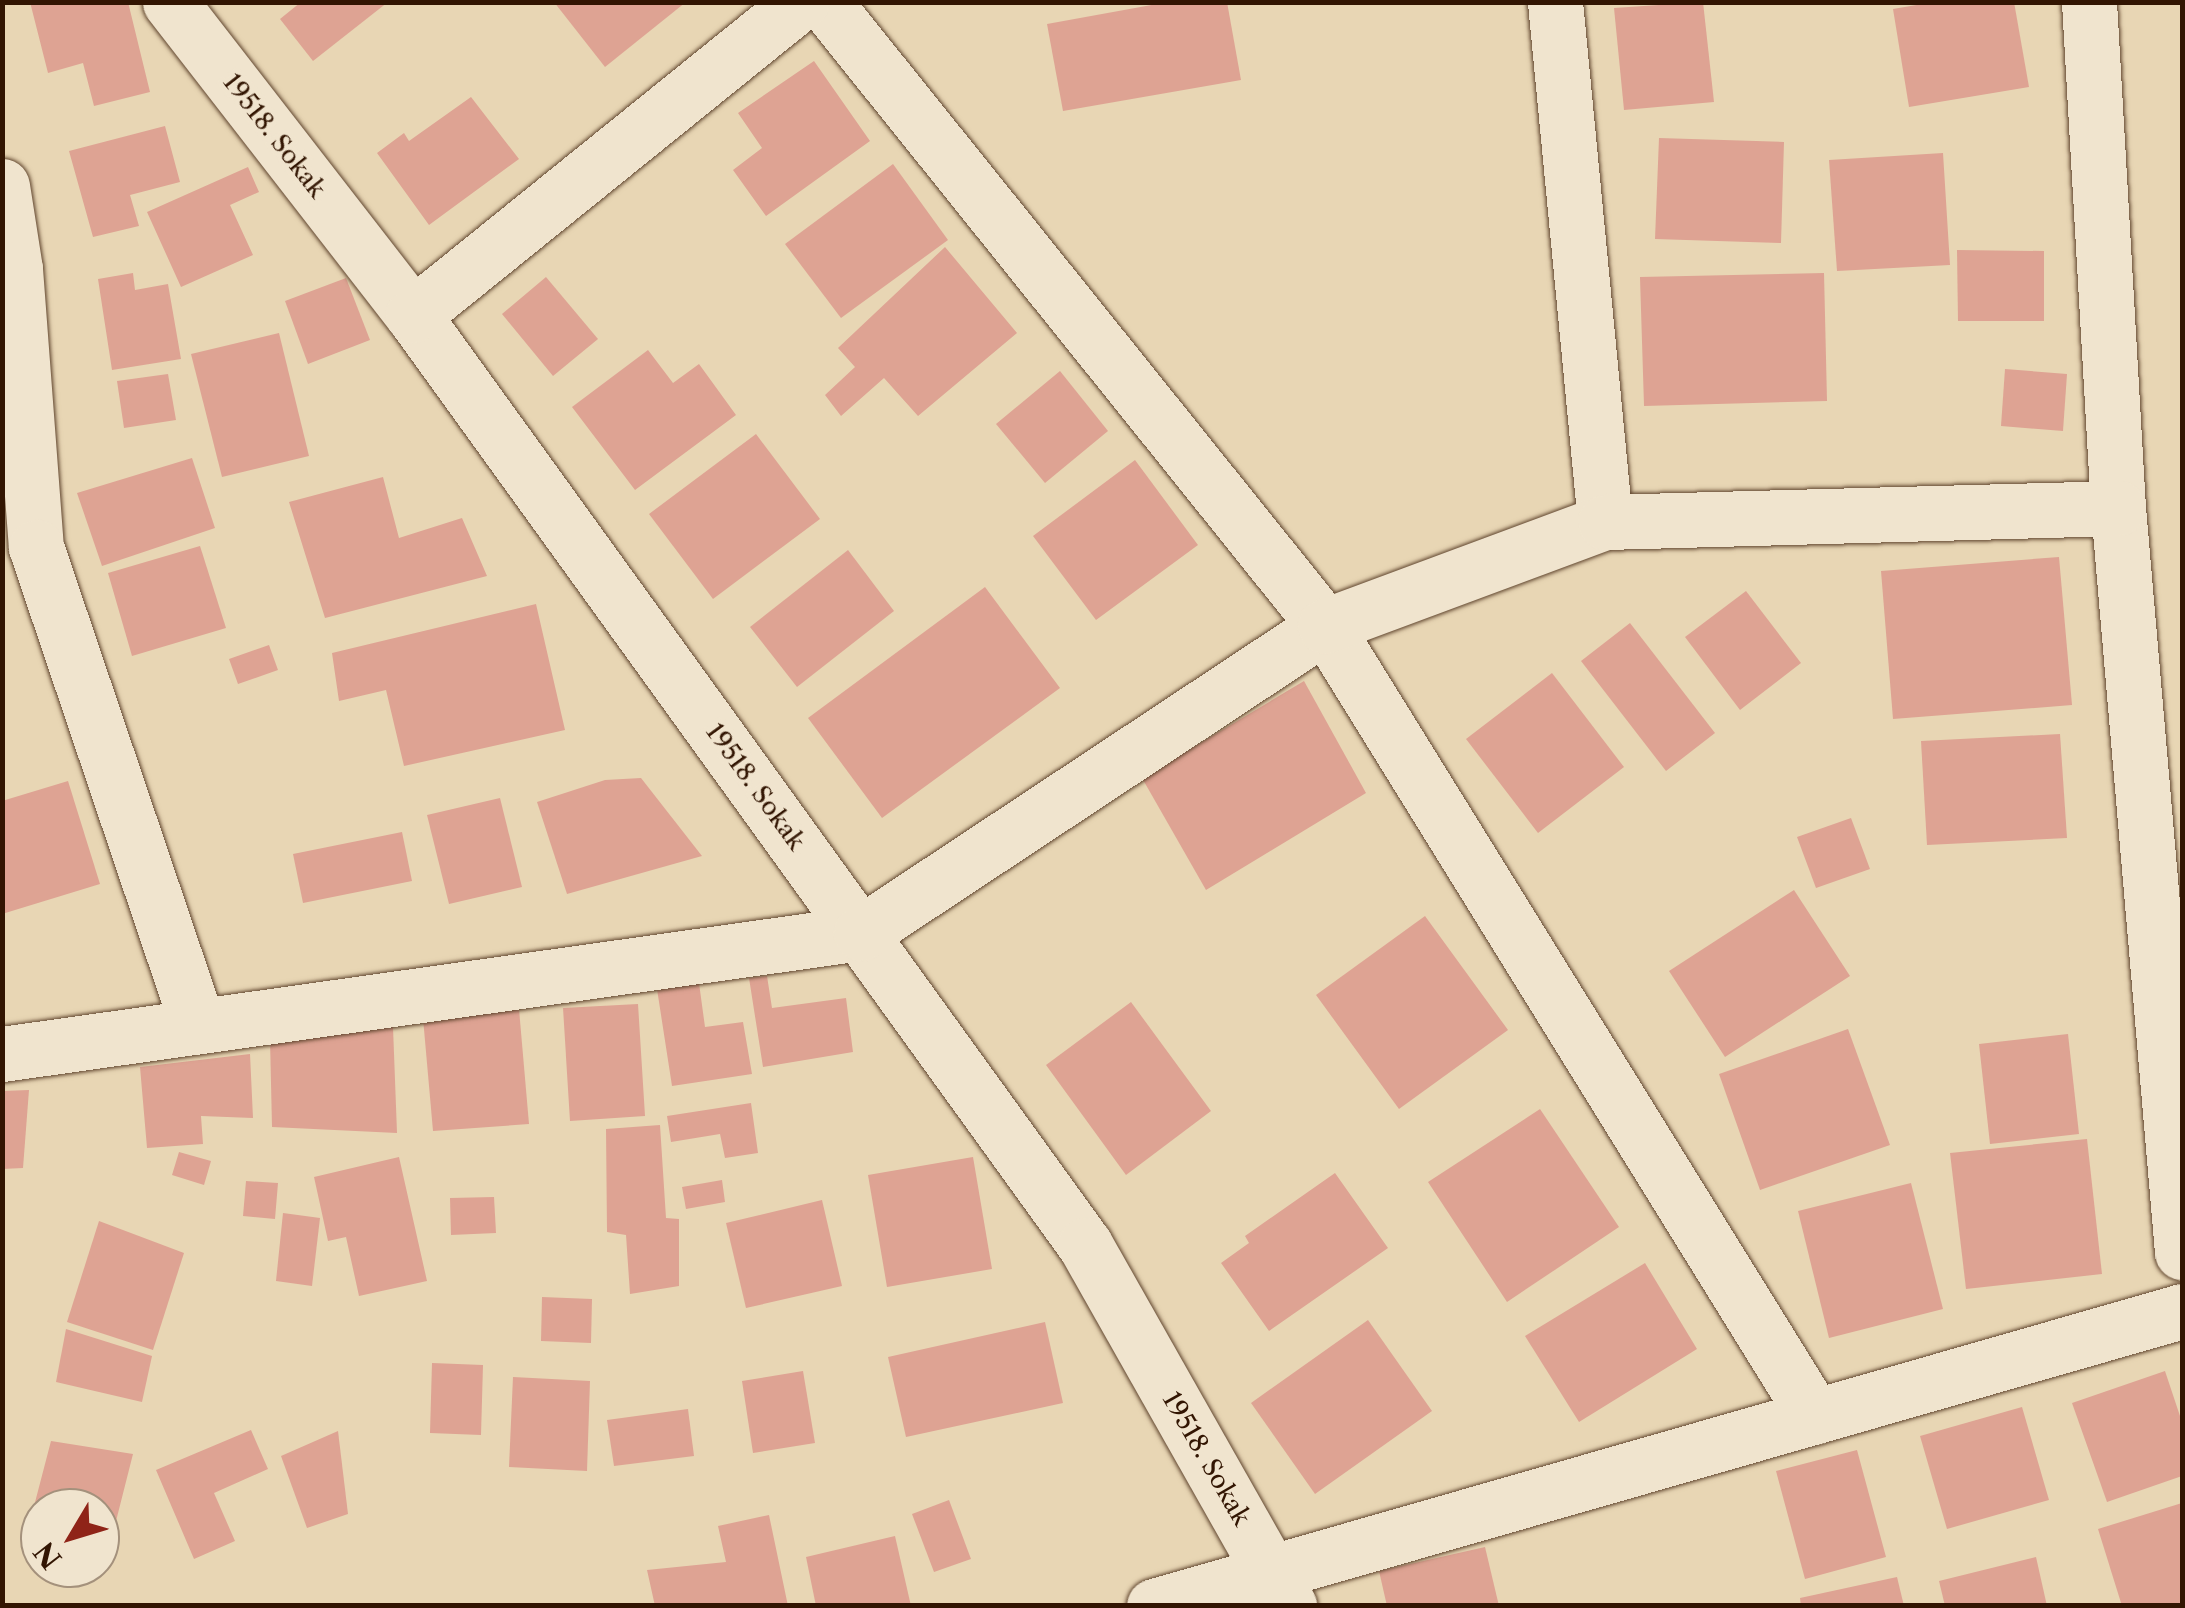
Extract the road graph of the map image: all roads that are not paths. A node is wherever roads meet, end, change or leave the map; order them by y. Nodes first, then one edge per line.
1 (170, 2) edge
2 (801, 2) edge
3 (824, 2) edge
4 (1555, 2) edge
5 (2090, 2) edge
6 (2, 186) edge
7 (8, 270) edge
8 (413, 315) junction
9 (2118, 508) junction
10 (1604, 522) junction
11 (1325, 626) junction
12 (861, 933) junction
13 (197, 1023) junction
14 (2, 1054) edge
15 (2182, 1252) edge
16 (2182, 1312) edge
17 (1815, 1417) junction
18 (1280, 1589) edge
19 (1154, 1606) edge

1 - 8 street, 19518. Sokak
2 - 8 street
3 - 11 street
4 - 10 street
5 - 9 street
6 - 7 street
7 - 13 street
8 - 12 street, 19518. Sokak
9 - 10 street
9 - 15 street
10 - 11 street
11 - 12 street
11 - 17 street
12 - 13 street
12 - 18 street, 19518. Sokak
13 - 14 street
16 - 17 street
17 - 18 street
18 - 19 street

